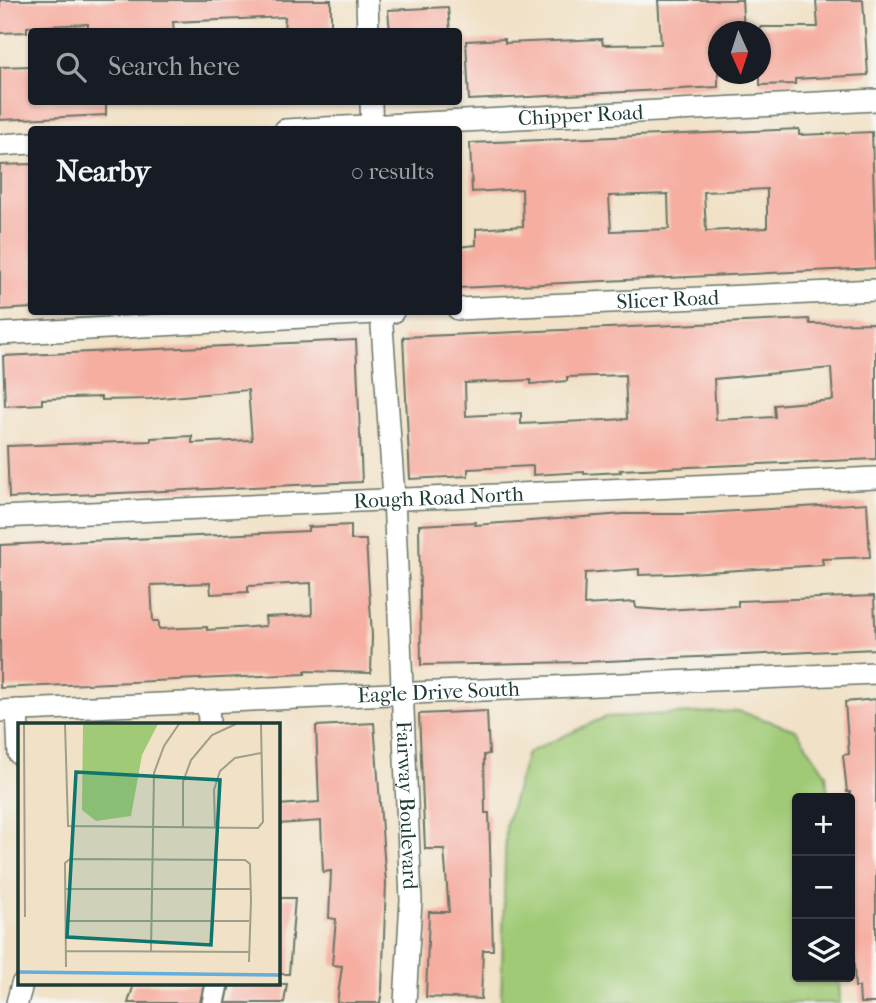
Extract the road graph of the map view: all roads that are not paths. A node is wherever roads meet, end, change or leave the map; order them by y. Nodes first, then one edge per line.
1 (367, 0) edge
2 (369, 28) edge
3 (876, 100) edge
4 (371, 105) edge
5 (372, 126) edge
6 (391, 126) edge
7 (28, 143) edge
8 (0, 145) edge
9 (876, 290) edge
10 (462, 309) edge
11 (329, 315) edge
12 (381, 315) edge
13 (0, 334) edge
14 (876, 478) edge
15 (394, 497) junction
16 (0, 517) edge
17 (876, 673) edge
18 (401, 695) junction
19 (208, 703) junction
20 (8, 711) edge
21 (209, 723) edge
22 (18, 750) edge
23 (21, 986) edge
24 (217, 986) edge
25 (17, 1003) edge
26 (213, 1003) edge
27 (405, 1003) edge

1 - 2 street
3 - 6 street, Chipper Road
4 - 5 street
7 - 8 street
9 - 10 street, Slicer Road
11 - 13 street
12 - 15 street, Fairway Boulevard
14 - 15 street, Rough Road North
15 - 16 street, Rough Road North
15 - 18 street, Fairway Boulevard
17 - 18 street, Eagle Drive South
18 - 19 street, Eagle Drive South
18 - 27 street, Fairway Boulevard
19 - 20 street, Eagle Drive South
19 - 21 street
20 - 22 street
23 - 25 street
24 - 26 street

